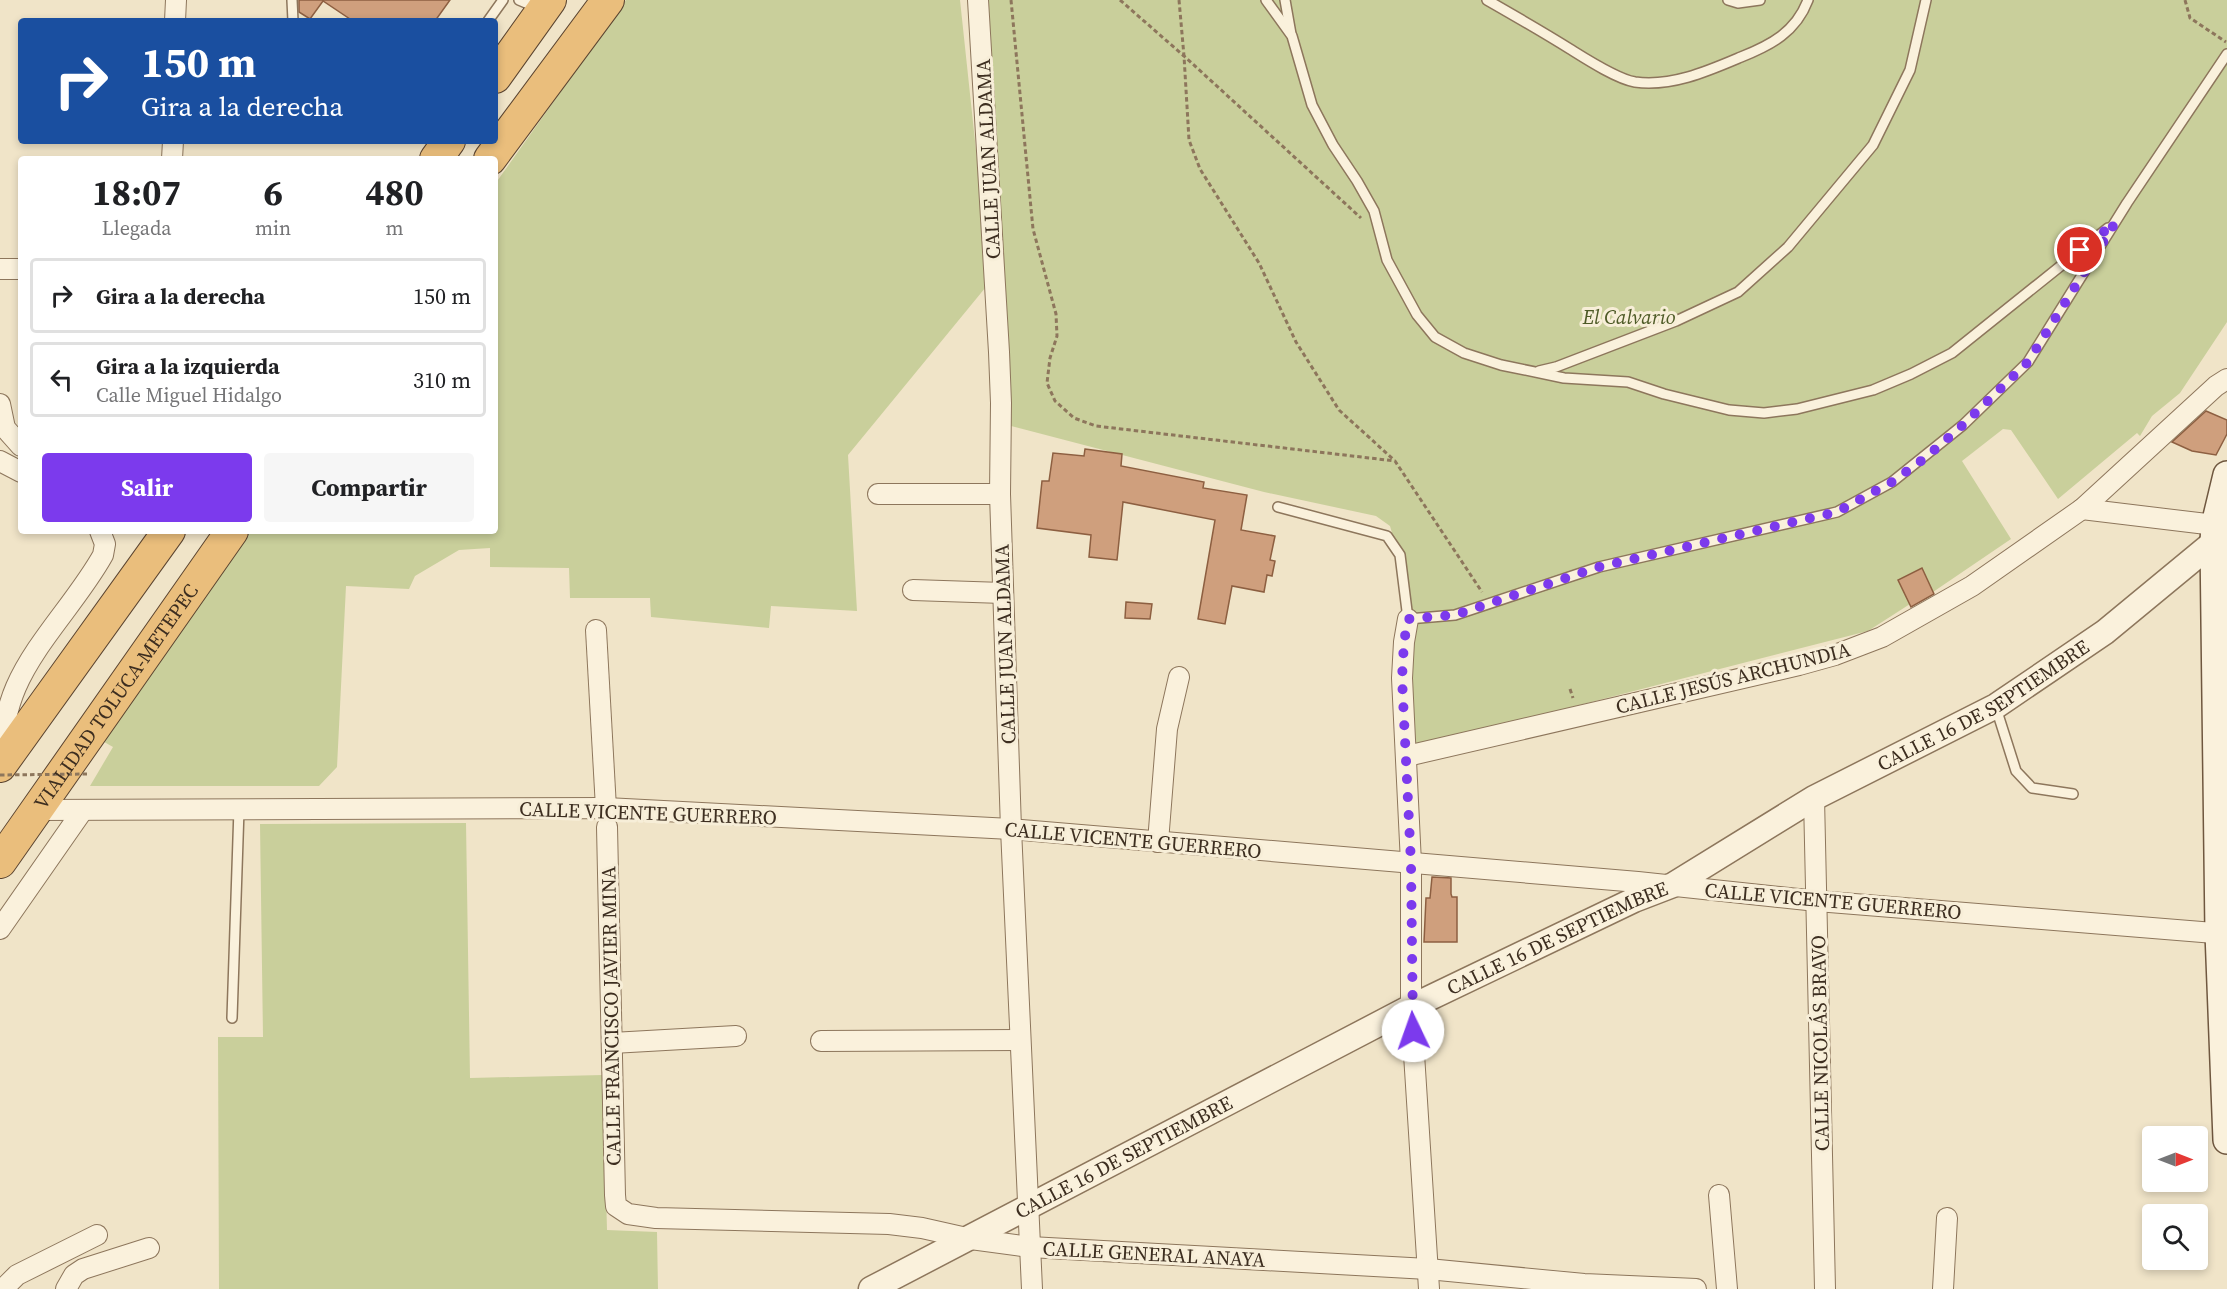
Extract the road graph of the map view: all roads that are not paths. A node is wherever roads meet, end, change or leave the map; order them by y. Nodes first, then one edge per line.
1 (176, 0) edge
2 (292, 0) edge
3 (503, 0) edge
4 (608, 0) edge
5 (978, 0) edge
6 (1266, 0) edge
7 (1285, 0) edge
8 (1487, 0) edge
9 (1728, 0) edge
10 (1760, 0) edge
11 (1808, 0) edge
12 (1926, 0) edge
13 (537, 3) edge
14 (176, 18) edge
15 (293, 18) edge
16 (490, 18) edge
17 (1292, 36) junction
18 (2227, 54) edge
19 (498, 72) edge
20 (492, 156) edge
21 (2115, 223) junction
22 (0, 269) edge
23 (18, 269) edge
24 (1533, 372) junction
25 (2227, 379) edge
26 (0, 404) edge
27 (10, 437) edge
28 (0, 454) edge
29 (0, 460) edge
30 (18, 470) edge
31 (2227, 475) edge
32 (878, 494) dead end
33 (1000, 494) junction
34 (1278, 507) dead end
35 (2082, 509) junction
36 (2219, 530) edge
37 (101, 534) edge
38 (167, 534) edge
39 (230, 534) edge
40 (913, 590) dead end
41 (1003, 593) junction
42 (1408, 619) junction
43 (596, 630) dead end
44 (1179, 677) dead end
45 (2221, 699) edge
46 (1996, 706) junction
47 (1407, 756) junction
48 (0, 769) edge
49 (2073, 794) dead end
50 (1814, 798) junction
51 (239, 809) junction
52 (37, 810) junction
53 (83, 810) junction
54 (606, 818) junction
55 (1011, 829) junction
56 (1158, 842) junction
57 (0, 862) edge
58 (1411, 863) junction
59 (1673, 885) junction
60 (1817, 901) junction
61 (0, 929) edge
62 (2223, 933) edge
63 (1412, 1007) junction
64 (232, 1018) dead end
65 (736, 1036) dead end
66 (821, 1041) dead end
67 (1020, 1041) junction
68 (612, 1043) junction
69 (2227, 1130) edge
70 (2227, 1140) edge
71 (1719, 1195) dead end
72 (1028, 1205) junction
73 (616, 1206) joint
74 (1947, 1218) dead end
75 (98, 1234) dead end
76 (971, 1239) junction
77 (1030, 1247) junction
78 (149, 1248) dead end
79 (1429, 1279) edge
80 (1584, 1286) edge
81 (1619, 1287) edge
82 (3, 1289) edge
83 (66, 1289) edge
84 (871, 1289) edge
85 (1032, 1289) edge
86 (1677, 1289) edge
87 (1696, 1289) edge
88 (1728, 1289) edge
89 (1825, 1289) edge
90 (1943, 1289) edge

1 - 14 street
2 - 15 lane
3 - 16 lane
4 - 20 highway
5 - 33 street, CALLE JUAN ALDAMA
6 - 17 lane
7 - 17 lane
8 - 11 lane
9 - 10 lane
12 - 24 lane
13 - 19 highway
17 - 24 lane
18 - 21 lane
21 - 24 lane
21 - 42 lane
22 - 23 street
25 - 35 street, CALLE JESÚS ARCHUNDIA
26 - 27 street
27 - 28 street
29 - 30 street
31 - 36 main road
32 - 33 street
33 - 41 street, CALLE JUAN ALDAMA
34 - 42 lane
35 - 36 street
35 - 47 street, CALLE JESÚS ARCHUNDIA
36 - 45 main road
36 - 46 street, CALLE 16 DE SEPTIEMBRE
37 - 48 street
38 - 48 highway
39 - 52 highway, VIALIDAD TOLUCA-METEPEC
40 - 41 street
41 - 55 street, CALLE JUAN ALDAMA
42 - 47 street
43 - 54 street, CALLE FRANCISCO JAVIER MINA
44 - 56 street
45 - 62 main road
46 - 49 lane
46 - 50 street, CALLE 16 DE SEPTIEMBRE
47 - 58 street
50 - 59 street, CALLE 16 DE SEPTIEMBRE
50 - 60 street, CALLE NICOLÁS BRAVO
51 - 53 street, CALLE VICENTE GUERRERO
51 - 54 street, CALLE VICENTE GUERRERO
51 - 64 lane
52 - 53 street, CALLE VICENTE GUERRERO
52 - 57 highway, VIALIDAD TOLUCA-METEPEC
53 - 61 street
54 - 55 street, CALLE VICENTE GUERRERO
54 - 68 street, CALLE FRANCISCO JAVIER MINA
55 - 56 street, CALLE VICENTE GUERRERO
55 - 67 street, CALLE JUAN ALDAMA
56 - 58 street, CALLE VICENTE GUERRERO
58 - 59 street, CALLE VICENTE GUERRERO
58 - 63 street
59 - 60 street, CALLE VICENTE GUERRERO
59 - 63 street, CALLE 16 DE SEPTIEMBRE
60 - 62 street, CALLE VICENTE GUERRERO
60 - 89 street, CALLE NICOLÁS BRAVO
62 - 69 main road
63 - 72 street, CALLE 16 DE SEPTIEMBRE
63 - 79 street
65 - 68 street
66 - 67 street
67 - 72 street, CALLE JUAN ALDAMA
68 - 73 street, CALLE FRANCISCO JAVIER MINA
69 - 70 main road
71 - 88 street
72 - 76 street, CALLE 16 DE SEPTIEMBRE
72 - 77 street, CALLE JUAN ALDAMA
73 - 76 street, CALLE GENERAL ANAYA
74 - 90 street
75 - 82 street
76 - 77 street, CALLE GENERAL ANAYA
76 - 84 street, CALLE 16 DE SEPTIEMBRE
77 - 79 street, CALLE GENERAL ANAYA
77 - 85 street, CALLE JUAN ALDAMA
78 - 83 street
79 - 80 street, CALLE GENERAL ANAYA
80 - 81 street, CALLE GENERAL ANAYA
81 - 86 street, CALLE GENERAL ANAYA
86 - 87 street, CALLE GENERAL ANAYA

